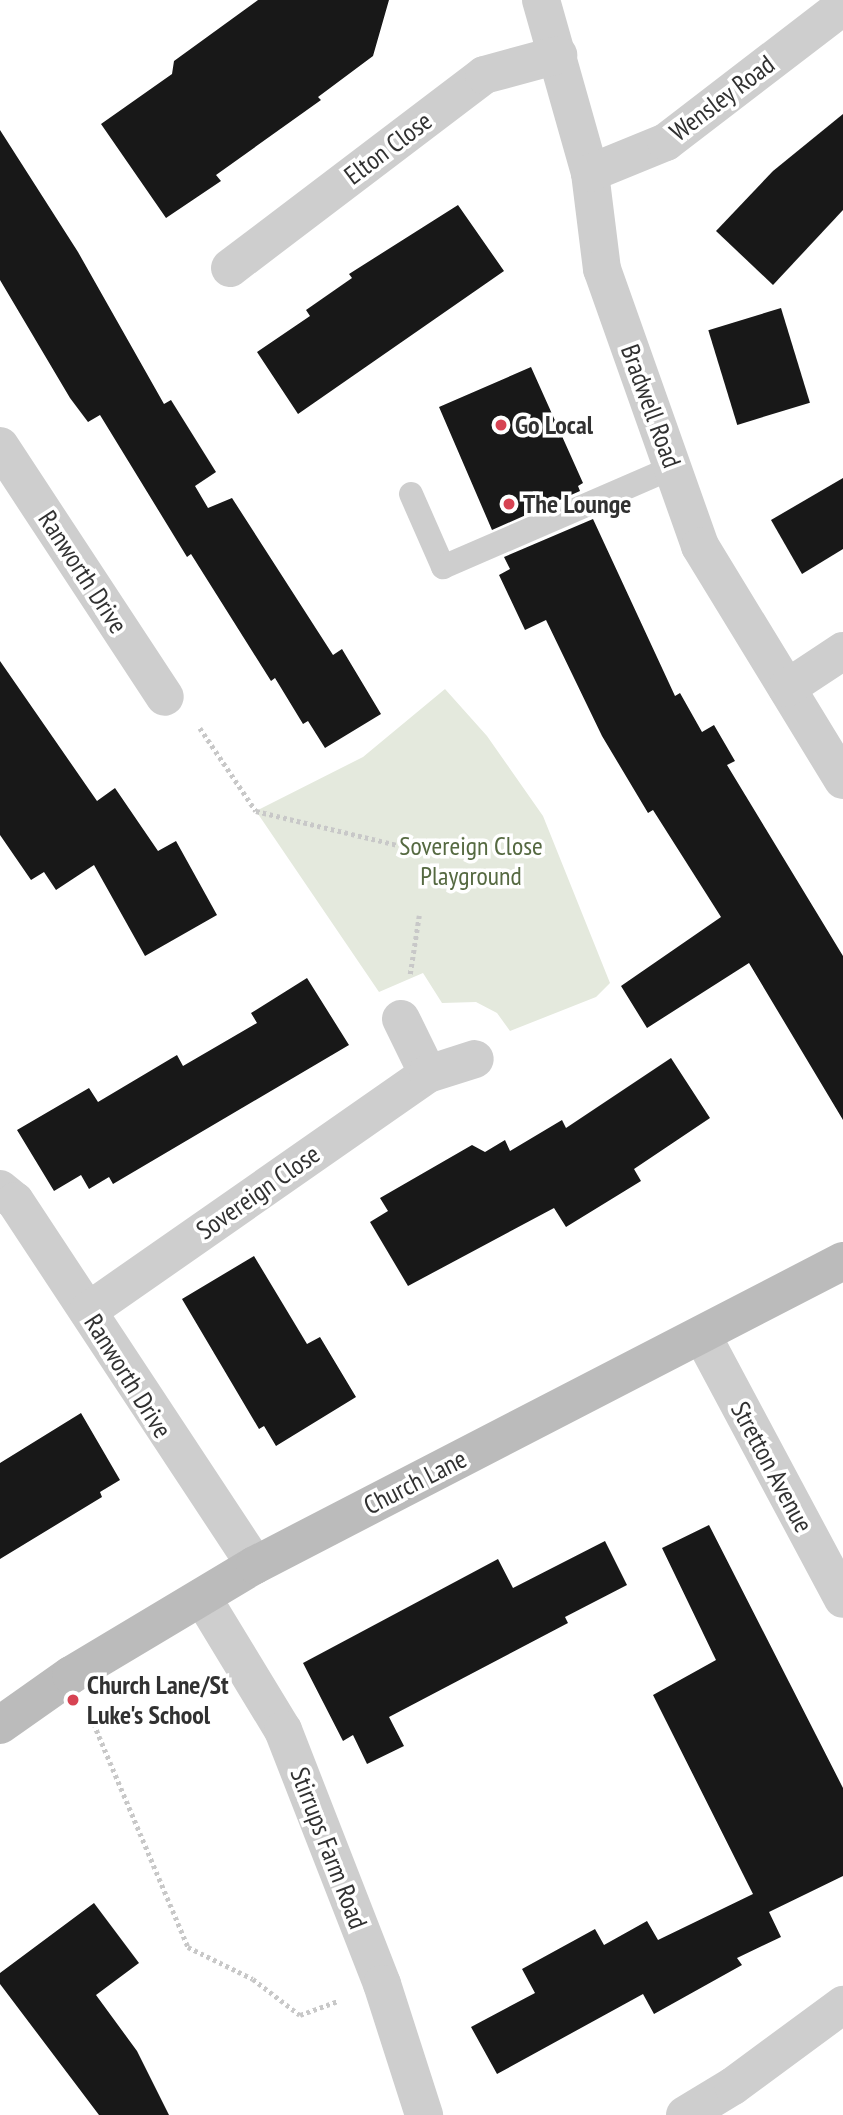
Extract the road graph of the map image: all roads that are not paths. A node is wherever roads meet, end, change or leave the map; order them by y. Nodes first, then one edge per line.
1 (541, 0) edge
2 (843, 6) edge
3 (558, 55) junction
4 (590, 173) junction
5 (230, 268) dead end
6 (0, 446) edge
7 (672, 468) junction
8 (411, 494) dead end
9 (843, 650) edge
10 (787, 688) junction
11 (165, 697) road end
12 (843, 780) edge
13 (401, 1019) road end
14 (475, 1059) dead end
15 (428, 1074) junction
16 (0, 1189) edge
17 (843, 1261) edge
18 (88, 1311) junction
19 (702, 1335) junction
20 (255, 1565) junction
21 (202, 1597) junction
22 (843, 1599) edge
23 (0, 1725) edge
24 (843, 2005) edge
25 (424, 2115) edge
26 (685, 2115) edge

1 - 3 street, Bradwell Road
2 - 4 street, Wensley Road
3 - 4 street, Bradwell Road
3 - 5 street, Elton Close
4 - 7 street, Bradwell Road
6 - 11 street, Ranworth Drive
7 - 8 lane
7 - 10 street, Bradwell Road
9 - 10 street
10 - 12 street, Bradwell Road
13 - 15 street
14 - 15 street, Sovereign Close
15 - 18 street, Sovereign Close
16 - 18 street, Ranworth Drive
17 - 19 main road, Church Lane
18 - 20 street, Ranworth Drive
19 - 20 main road, Church Lane
19 - 22 street, Stretton Avenue
20 - 21 main road, Church Lane
21 - 23 main road, Church Lane
21 - 25 street, Stirrups Farm Road
24 - 26 street

